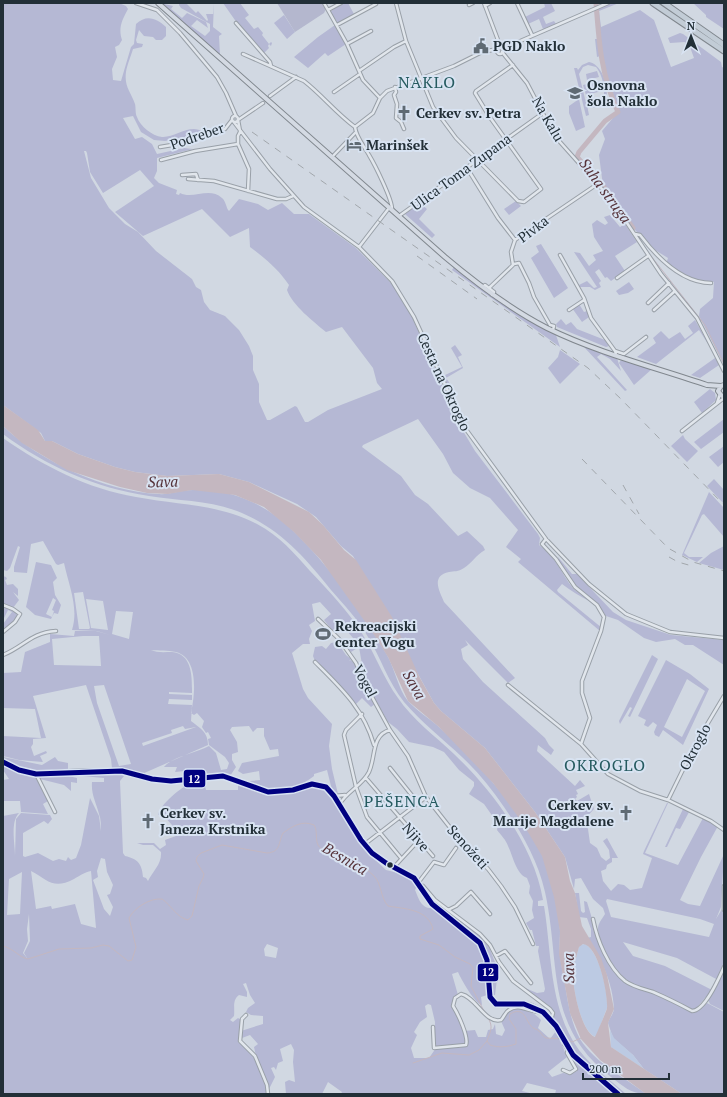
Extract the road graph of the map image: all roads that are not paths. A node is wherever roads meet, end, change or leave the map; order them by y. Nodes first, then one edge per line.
1 (136, 3) edge
2 (158, 3) edge
3 (324, 3) edge
4 (341, 3) edge
5 (396, 3) edge
6 (473, 3) edge
7 (490, 3) edge
8 (517, 3) edge
9 (608, 3) edge
10 (653, 3) edge
11 (664, 3) edge
12 (376, 4) edge
13 (484, 4) edge
14 (469, 5) dead end
15 (328, 10) junction
16 (236, 23) dead end
17 (337, 25) junction
18 (371, 31) dead end
19 (532, 35) junction
20 (406, 41) junction
21 (347, 44) junction
22 (724, 45) edge
23 (500, 50) junction
24 (724, 51) edge
25 (243, 54) dead end
26 (513, 65) junction
27 (271, 66) junction
28 (360, 72) junction
29 (296, 77) junction
30 (421, 79) junction
31 (395, 87) junction
32 (334, 92) dead end
33 (270, 96) dead end
34 (380, 98) junction
35 (263, 103) dead end
36 (543, 113) junction
37 (235, 118) junction
38 (355, 127) junction
39 (404, 129) dead end
40 (240, 131) junction
41 (356, 132) junction
42 (506, 140) junction
43 (238, 144) junction
44 (160, 147) dead end
45 (332, 157) junction
46 (478, 159) junction
47 (161, 160) dead end
48 (467, 168) junction
49 (182, 174) dead end
50 (592, 175) junction
51 (188, 179) dead end
52 (198, 180) junction
53 (599, 183) junction
54 (594, 186) junction
55 (248, 191) junction
56 (294, 196) junction
57 (391, 209) junction
58 (399, 216) junction
59 (635, 234) junction
60 (515, 240) junction
61 (359, 247) junction
62 (560, 255) dead end
63 (648, 256) junction
64 (514, 264) junction
65 (617, 278) dead end
66 (668, 283) junction
67 (711, 283) dead end
68 (484, 286) junction
69 (489, 288) junction
70 (675, 291) junction
71 (493, 293) junction
72 (584, 300) junction
73 (648, 303) dead end
74 (569, 310) dead end
75 (654, 310) dead end
76 (552, 327) junction
77 (646, 336) dead end
78 (615, 353) junction
79 (724, 371) edge
80 (707, 385) junction
81 (722, 386) edge
82 (719, 393) junction
83 (724, 398) edge
84 (717, 404) junction
85 (682, 431) dead end
86 (546, 539) junction
87 (3, 605) edge
88 (318, 619) dead end
89 (56, 631) dead end
90 (3, 632) edge
91 (724, 638) edge
92 (3, 655) edge
93 (315, 662) dead end
94 (508, 685) dead end
95 (724, 696) edge
96 (362, 714) junction
97 (390, 730) junction
98 (581, 744) junction
99 (374, 745) junction
100 (3, 762) edge
101 (390, 768) dead end
102 (36, 774) junction
103 (366, 778) junction
104 (356, 787) junction
105 (346, 795) junction
106 (334, 796) junction
107 (426, 797) junction
108 (668, 800) junction
109 (418, 803) junction
110 (340, 805) junction
111 (55, 812) dead end
112 (399, 817) junction
113 (724, 830) edge
114 (379, 834) junction
115 (419, 840) junction
116 (365, 844) junction
117 (456, 848) dead end
118 (433, 856) dead end
119 (401, 858) junction
120 (394, 867) junction
121 (419, 884) junction
122 (724, 886) edge
123 (448, 910) junction
124 (724, 910) edge
125 (490, 914) dead end
126 (593, 919) dead end
127 (533, 944) dead end
128 (496, 956) junction
129 (724, 967) edge
130 (532, 983) dead end
131 (543, 1012) junction
132 (246, 1015) dead end
133 (551, 1020) junction
134 (433, 1027) dead end
135 (561, 1037) joint
136 (565, 1044) joint
137 (568, 1050) junction
138 (563, 1070) dead end
139 (268, 1094) edge
140 (618, 1094) edge

1 - 37 street
2 - 45 main road
3 - 15 street
4 - 15 street
5 - 20 street
6 - 14 street
7 - 13 street
8 - 19 street
9 - 19 street
10 - 24 highway
11 - 22 highway
12 - 17 street
13 - 23 street, Na Kalu
15 - 17 street
16 - 27 street
17 - 21 street
18 - 21 street
19 - 23 street
20 - 28 street
20 - 30 street
21 - 28 street
23 - 26 street, Na Kalu
23 - 30 street
25 - 27 street
26 - 36 street, Na Kalu
26 - 42 street
27 - 29 street
28 - 32 street
28 - 34 street
29 - 33 street
29 - 38 street
30 - 31 street
30 - 46 street
31 - 34 street
31 - 39 street
34 - 38 street
35 - 37 street, Podreber
36 - 42 street, Ulica Toma Zupana
36 - 50 street, Na Kalu
37 - 40 street
37 - 44 street, Podreber
38 - 41 street
40 - 43 street, Podreber
40 - 56 street, Cesta na Okroglo
41 - 45 street
41 - 57 street
42 - 46 street, Ulica Toma Zupana
42 - 46 street
43 - 47 street, Podreber
43 - 55 street, Podreber
45 - 57 main road
46 - 48 street, Ulica Toma Zupana
48 - 58 street, Ulica Toma Zupana
48 - 60 street
49 - 52 street
50 - 53 street, Na Kalu
50 - 54 street
51 - 52 street
52 - 55 street
53 - 54 street, Pivka
53 - 59 street, Na Kalu
54 - 60 street, Pivka
55 - 56 street
56 - 61 street, Cesta na Okroglo
57 - 58 main road
57 - 61 street
58 - 68 main road
59 - 63 street, Na Kalu
59 - 67 street
60 - 64 street, Pivka
61 - 86 street, Cesta na Okroglo
62 - 72 street
63 - 65 street
63 - 66 street, Na Kalu
64 - 69 street, Pivka
64 - 76 street
66 - 70 street, Na Kalu
66 - 73 street
68 - 69 street
68 - 71 main road
69 - 71 street
70 - 75 street
70 - 79 street, Na Kalu
71 - 76 main road
72 - 74 street
72 - 78 street
76 - 78 main road
77 - 78 street
78 - 80 main road
80 - 81 main road
80 - 82 main road
81 - 82 main road
82 - 83 main road
82 - 84 street
83 - 84 street
84 - 85 street
86 - 91 street, Cesta na Okroglo
86 - 98 street
87 - 90 street
88 - 97 street, Vogel
89 - 92 street
93 - 96 street, Vogel
94 - 98 street
95 - 108 street, Okroglo
96 - 99 street, Vogel
96 - 104 street
97 - 99 street
97 - 107 street, Senožeti
98 - 108 street
99 - 103 street
100 - 102 street
101 - 109 street, Njive
102 - 106 street
102 - 111 street
103 - 104 street
103 - 112 street, Njive
104 - 105 street
104 - 114 street
105 - 106 street
105 - 110 street
106 - 110 street
107 - 109 street, Njive
107 - 127 street, Senožeti
108 - 113 street
109 - 112 street, Njive
110 - 116 street
112 - 114 street
112 - 115 street, Njive
114 - 116 street
114 - 119 street
115 - 118 street, Njive
115 - 119 street
116 - 120 street
117 - 121 street
119 - 120 street
120 - 121 street
121 - 123 street
121 - 131 street
122 - 124 street
123 - 125 street
123 - 128 street
126 - 129 street
128 - 130 street
128 - 133 street
131 - 133 street
131 - 134 street
132 - 139 street
133 - 135 street
135 - 136 street
136 - 137 street
137 - 138 street
137 - 140 street

